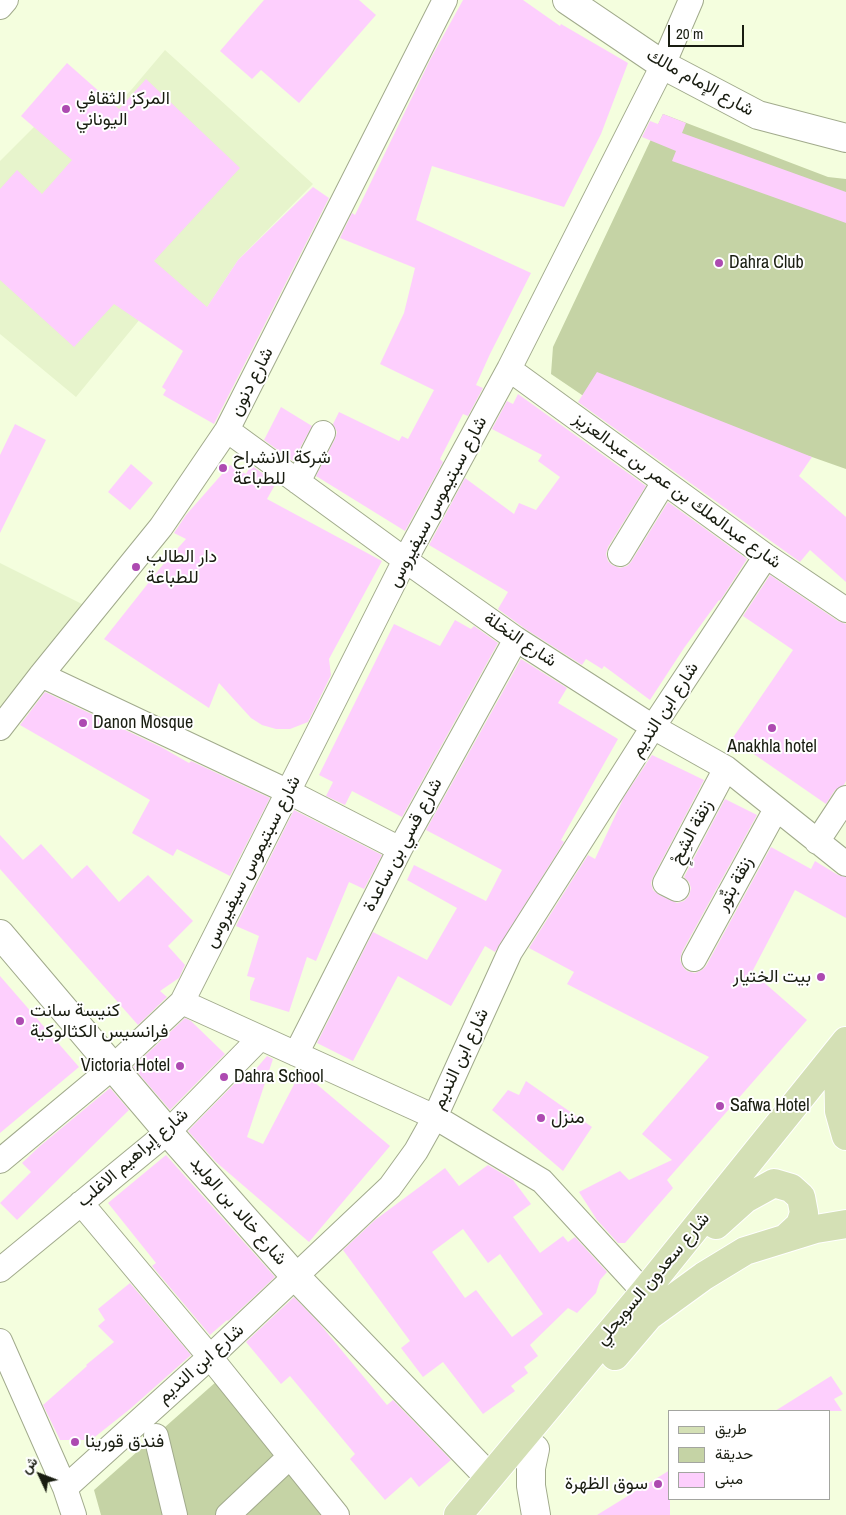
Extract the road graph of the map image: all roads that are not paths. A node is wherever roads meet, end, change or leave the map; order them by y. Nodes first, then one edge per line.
1 (6, 0) edge
2 (445, 0) edge
3 (567, 0) edge
4 (691, 0) edge
5 (0, 7) edge
6 (662, 66) junction
7 (846, 138) edge
8 (509, 369) junction
9 (227, 430) junction
10 (324, 433) dead end
11 (298, 482) junction
12 (664, 482) junction
13 (620, 554) dead end
14 (766, 556) junction
15 (405, 560) junction
16 (846, 610) edge
17 (516, 639) junction
18 (41, 674) junction
19 (653, 726) junction
20 (0, 728) edge
21 (726, 768) junction
22 (289, 792) junction
23 (846, 798) edge
24 (776, 809) junction
25 (817, 842) junction
26 (400, 849) junction
27 (846, 864) edge
28 (677, 889) dead end
29 (0, 934) edge
30 (694, 959) dead end
31 (182, 1002) junction
32 (260, 1038) junction
33 (842, 1046) edge
34 (296, 1054) junction
35 (113, 1067) junction
36 (435, 1116) junction
37 (168, 1132) junction
38 (846, 1136) edge
39 (0, 1161) edge
40 (81, 1203) junction
41 (846, 1224) edge
42 (786, 1238) junction
43 (0, 1270) edge
44 (296, 1277) junction
45 (644, 1292) junction
46 (0, 1341) edge
47 (210, 1357) junction
48 (156, 1436) dead end
49 (535, 1449) junction
50 (281, 1465) dead end
51 (489, 1477) junction
52 (65, 1488) junction
53 (74, 1515) edge
54 (175, 1515) edge
55 (228, 1515) edge
56 (337, 1515) edge
57 (458, 1515) edge
58 (479, 1515) edge
59 (536, 1515) edge

1 - 5 street
2 - 9 street, شارع دنون
3 - 6 street, شارع الإمام مالك
4 - 6 street, شارع سبتيموس سيفيروس
6 - 7 street, شارع الإمام مالك
6 - 8 street, شارع سبتيموس سيفيروس
8 - 12 street, شارع عبدالملك بن عمر بن عبدالعزيز
8 - 15 street, شارع سبتيموس سيفيروس
9 - 11 street, شارع النخلة
9 - 18 street, شارع دنون
10 - 11 street
11 - 15 street, شارع النخلة
12 - 13 street
12 - 14 street, شارع عبدالملك بن عمر بن عبدالعزيز
14 - 16 street, شارع عبدالملك بن عمر بن عبدالعزيز
14 - 19 street, شارع ابن النديم
15 - 17 street, شارع النخلة
15 - 22 street, شارع سبتيموس سيفيروس
17 - 19 street, شارع النخلة
17 - 26 street, شارع قسي بن ساعدة
18 - 20 street, شارع دنون
18 - 22 street
19 - 21 street, شارع النخلة
19 - 36 street, شارع ابن النديم
21 - 24 street, شارع النخلة
21 - 28 street, ْزنقة الشِحٍ
22 - 26 street
22 - 31 street, شارع سبتيموس سيفيروس
23 - 25 street
24 - 25 street, شارع النخلة
24 - 30 street, زنقة بتٌور
25 - 27 street, شارع النخلة
26 - 34 street, شارع قسي بن ساعدة
29 - 35 street, شارع خالد بن الوليد
31 - 32 street
31 - 35 street, شارع سبتيموس سيفيروس
32 - 34 street
32 - 37 street, شارع إبراهيم الاغلب
33 - 38 main road
33 - 45 main road, شارع سعدون السويحلي
34 - 36 street
35 - 37 street, شارع خالد بن الوليد
35 - 39 street, شارع سبتيموس سيفيروس
36 - 44 street, شارع ابن النديم
36 - 45 street
37 - 40 street, شارع إبراهيم الاغلب
37 - 44 street, شارع خالد بن الوليد
40 - 43 street, شارع إبراهيم الاغلب
40 - 47 street
41 - 42 main road, شارع سعدون السويحلي
42 - 45 main road
42 - 49 main road, شارع سعدون السويحلي
44 - 47 street, شارع ابن النديم
44 - 51 street, شارع خالد بن الوليد
45 - 51 main road, شارع سعدون السويحلي
46 - 52 street
47 - 52 street, شارع ابن النديم
47 - 56 street
48 - 54 street
49 - 58 main road, شارع سعدون السويحلي
49 - 59 street
50 - 55 street
51 - 57 main road, شارع سعدون السويحلي
52 - 53 street

